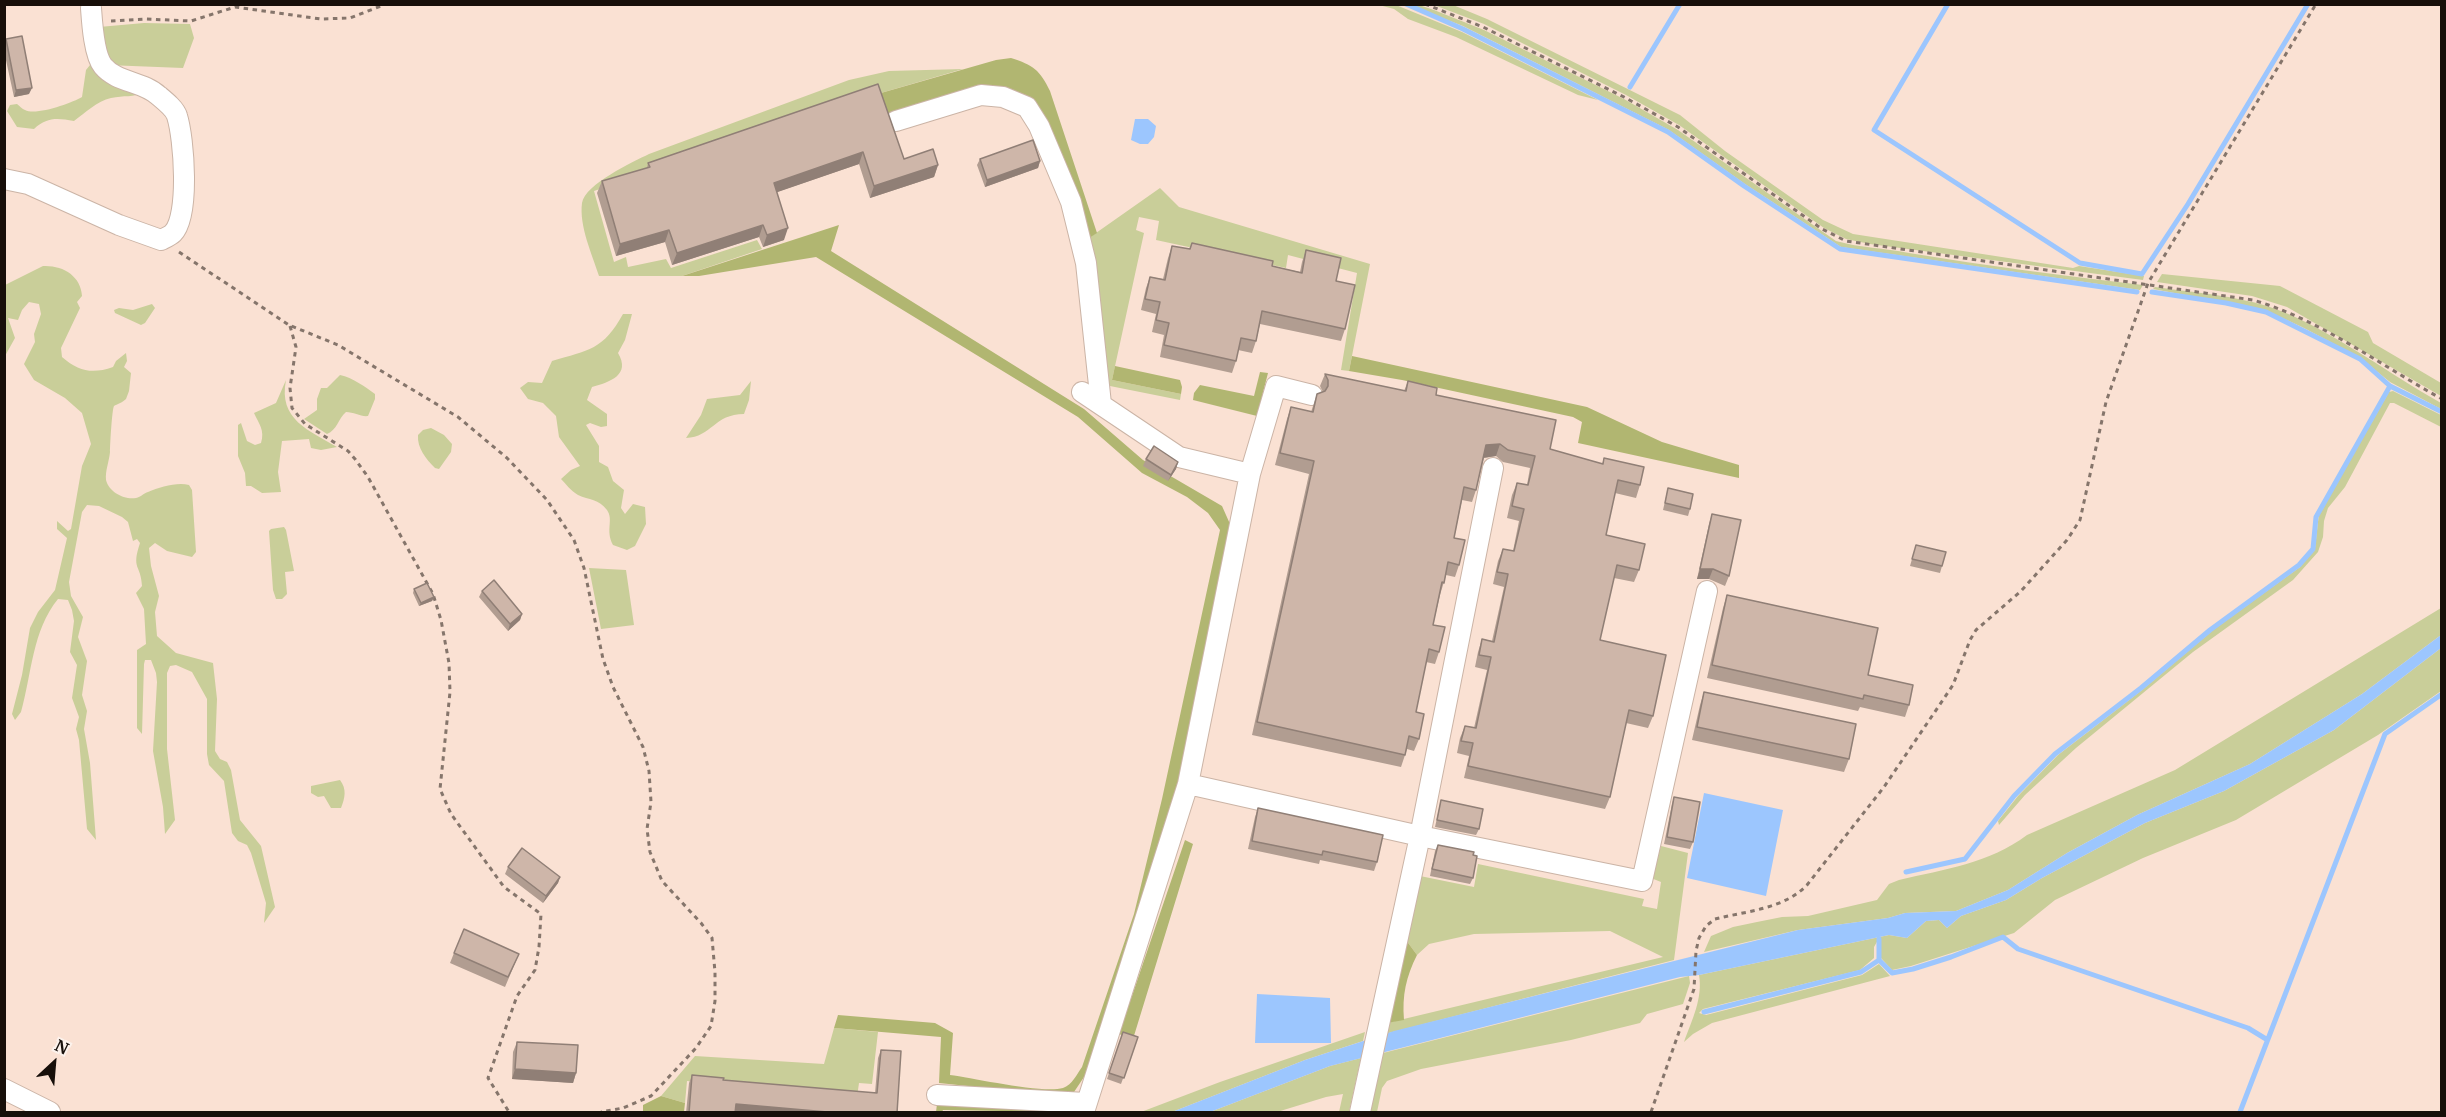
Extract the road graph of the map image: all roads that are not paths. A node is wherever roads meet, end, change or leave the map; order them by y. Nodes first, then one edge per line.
1 (92, 15) road end
2 (896, 121) dead end
3 (4, 179) edge
4 (1082, 392) dead end
5 (1312, 395) dead end
6 (1101, 404) junction
7 (1493, 468) dead end
8 (1250, 474) junction
9 (1707, 591) dead end
10 (1188, 784) junction
11 (1420, 836) junction
12 (4, 1089) edge
13 (937, 1095) dead end
14 (1085, 1108) edge
15 (50, 1113) edge
16 (1360, 1113) edge

1 - 3 street
2 - 6 street
4 - 6 street
5 - 8 street
6 - 8 street
7 - 11 street
8 - 10 street
9 - 11 street
10 - 11 street
10 - 14 street
11 - 16 street
12 - 15 street
13 - 14 street

